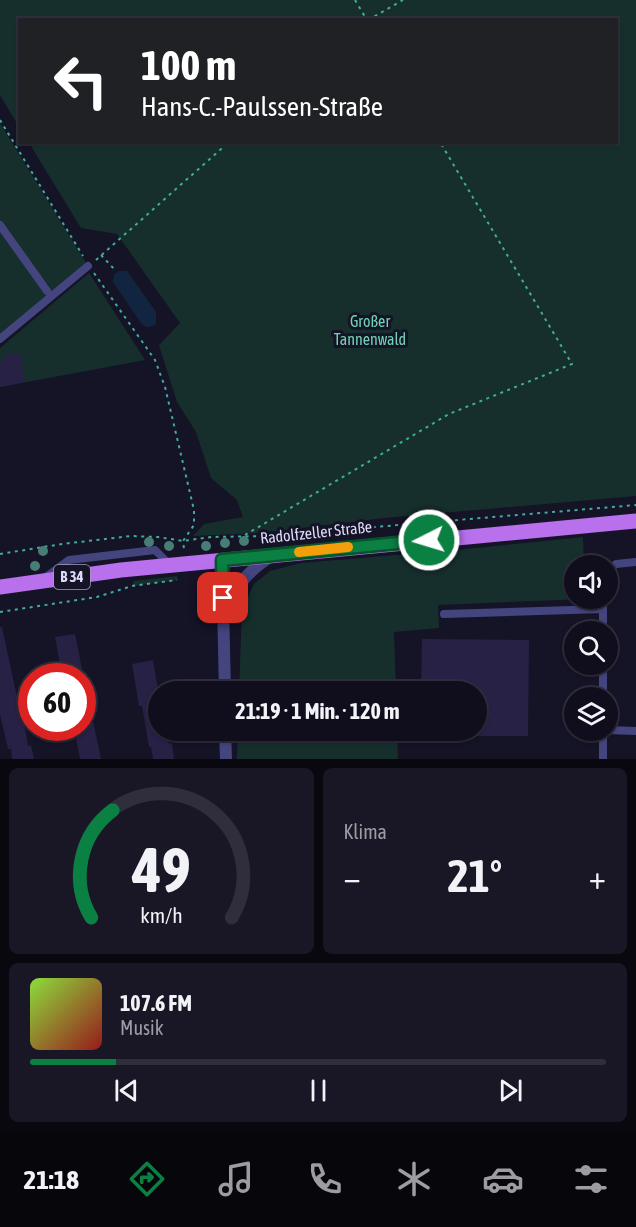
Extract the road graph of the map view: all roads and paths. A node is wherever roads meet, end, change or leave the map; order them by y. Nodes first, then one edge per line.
1 (355, 0) edge
2 (403, 0) edge
3 (367, 18) edge
4 (372, 18) edge
5 (0, 120) edge
6 (226, 144) edge
7 (441, 144) edge
8 (0, 225) edge
9 (101, 255) junction
10 (88, 266) junction
11 (115, 270) dead end
12 (46, 291) dead end
13 (0, 339) edge
14 (636, 505) edge
15 (636, 521) edge
16 (243, 537) junction
17 (183, 542) junction
18 (0, 554) edge
19 (273, 555) junction
20 (222, 560) junction
21 (636, 562) edge
22 (187, 564) junction
23 (618, 564) edge
24 (178, 580) dead end
25 (0, 587) edge
26 (603, 609) joint
27 (0, 612) edge
28 (444, 614) dead end
29 (224, 618) junction
30 (603, 621) edge
31 (225, 681) edge
32 (618, 730) edge
33 (636, 731) edge
34 (225, 741) edge
35 (603, 741) edge
36 (226, 759) edge
37 (603, 759) edge

1 - 3 path
2 - 4 path
5 - 10 path
6 - 9 path
7 - 16 path
8 - 12 lane
9 - 10 path
9 - 11 path
10 - 13 lane
10 - 17 path
14 - 16 path
15 - 19 main road, Radolfzeller Straße / B 34
16 - 17 path
17 - 18 path
17 - 22 path
19 - 20 main road, Radolfzeller Straße / B 34
19 - 29 street
20 - 22 main road, Radolfzeller Straße / B 34
20 - 29 street
21 - 23 lane
22 - 25 main road, Radolfzeller Straße / B 34
24 - 27 path
26 - 28 lane
26 - 30 lane
29 - 31 street
32 - 33 lane
34 - 36 street
35 - 37 lane

